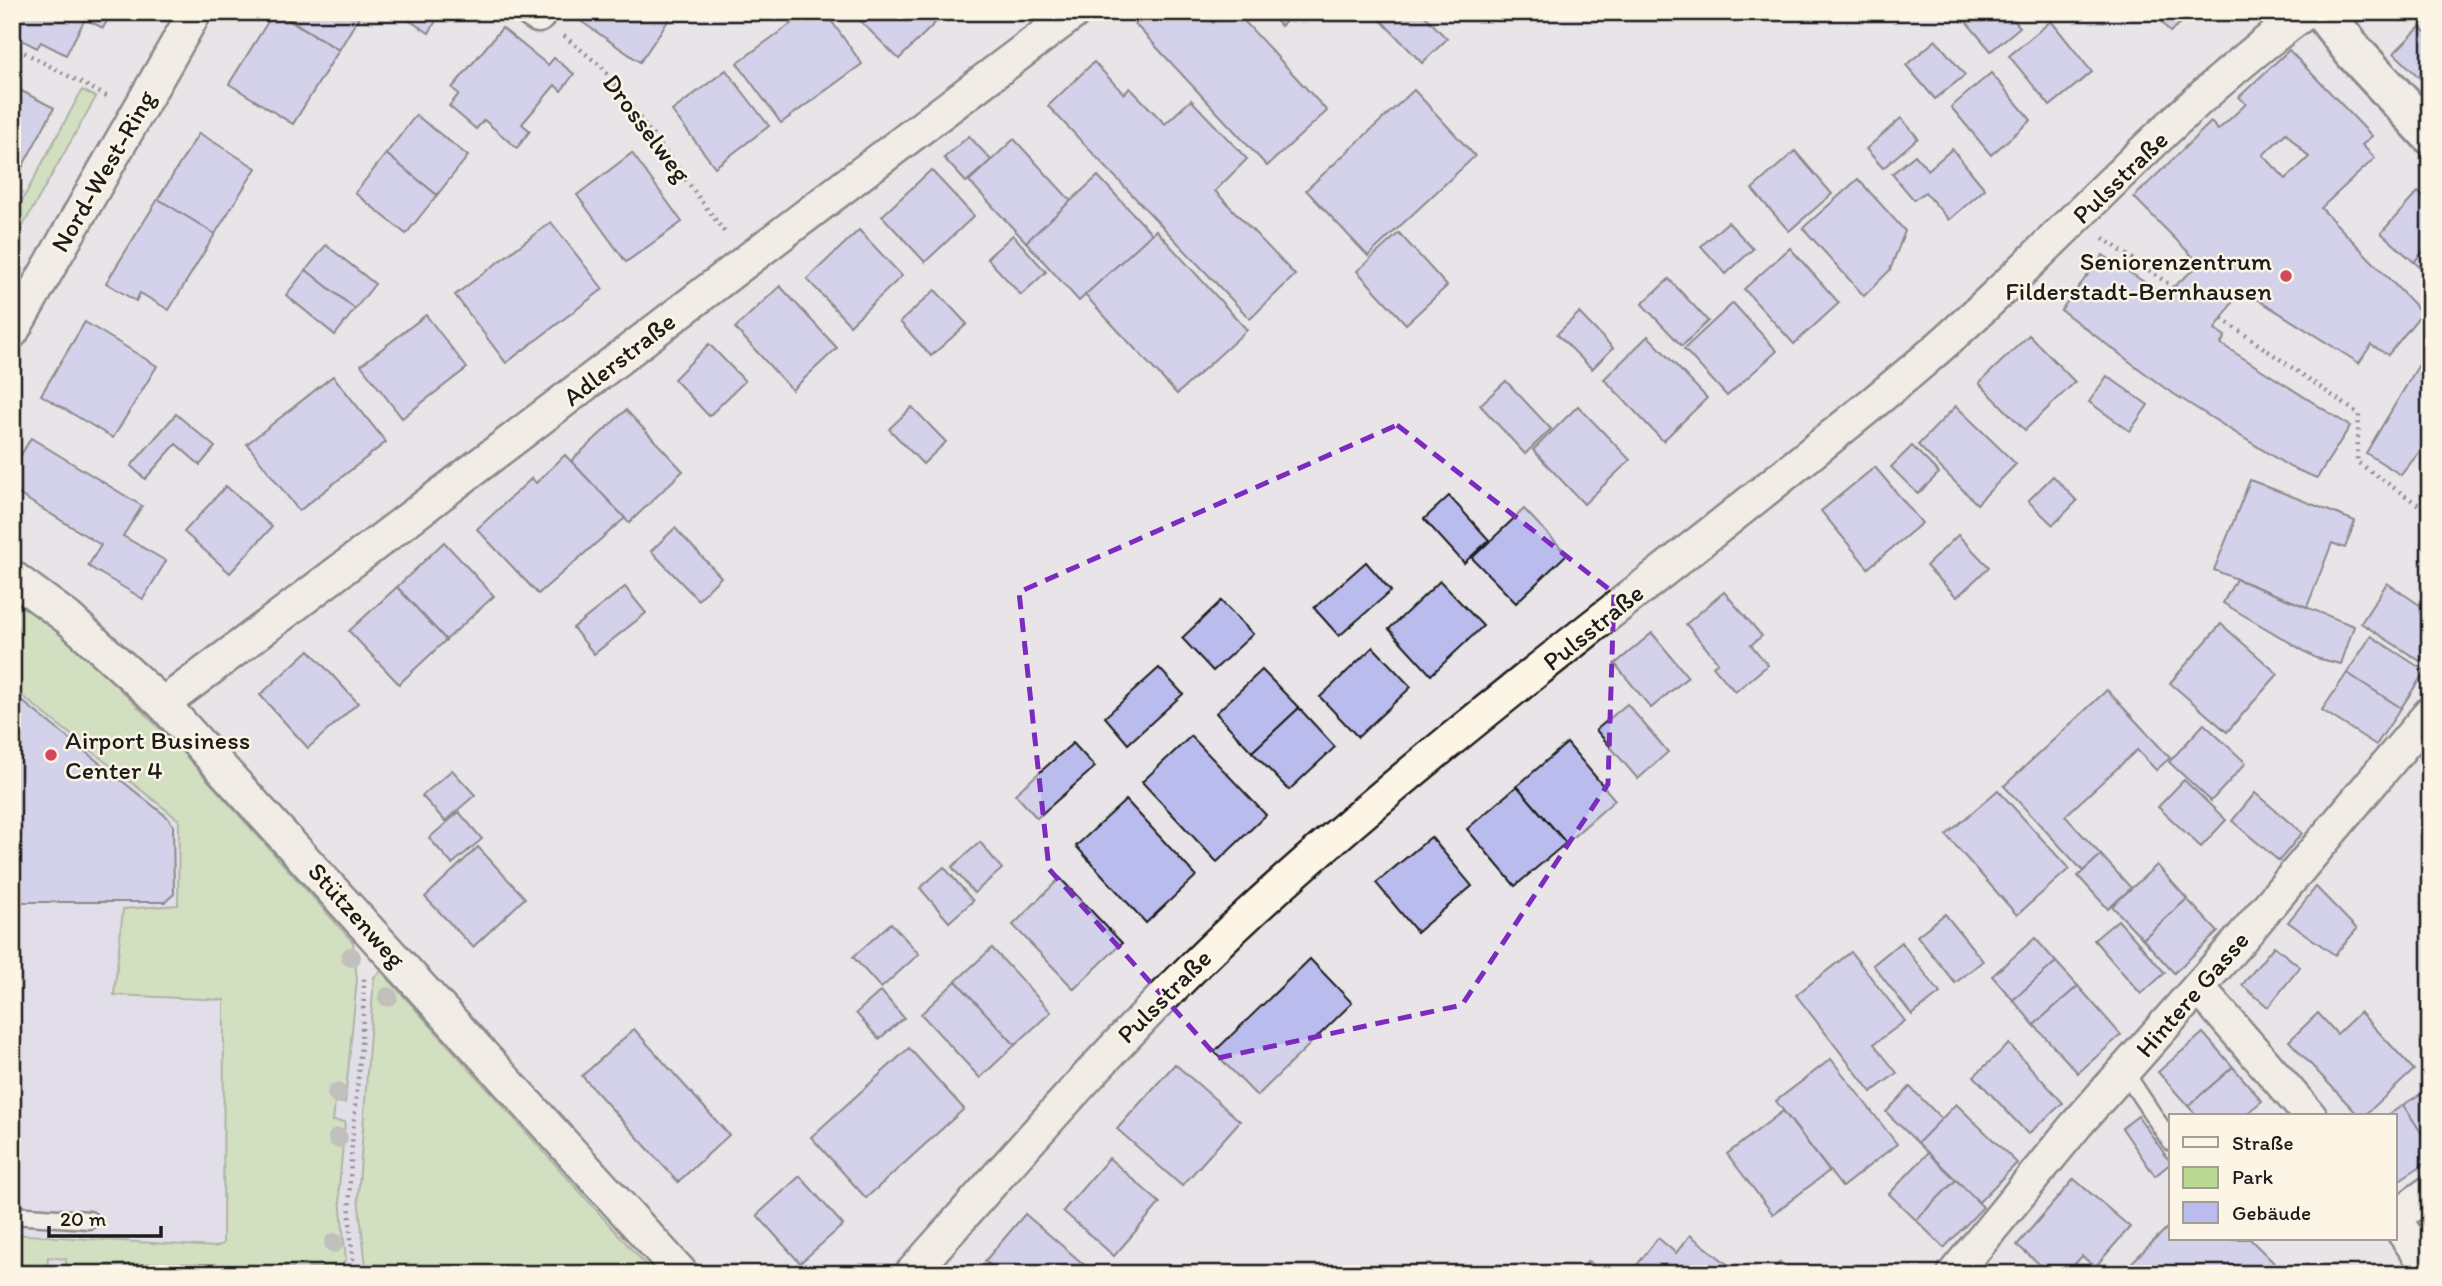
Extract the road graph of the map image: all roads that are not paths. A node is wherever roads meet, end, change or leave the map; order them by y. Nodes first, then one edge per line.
1 (195, 12) edge
2 (1075, 12) edge
3 (2306, 12) edge
4 (2323, 12) edge
5 (2430, 134) edge
6 (12, 331) edge
7 (12, 577) edge
8 (163, 705) junction
9 (2430, 713) edge
10 (2199, 988) junction
11 (2124, 1071) junction
12 (2308, 1114) edge
13 (2169, 1139) edge
14 (2430, 1192) edge
15 (12, 1215) edge
16 (2396, 1217) edge
17 (2396, 1219) edge
18 (89, 1220) dead end
19 (2430, 1270) edge
20 (682, 1274) edge
21 (911, 1274) edge
22 (1954, 1274) edge

1 - 6 street, Nord-West-Ring
2 - 8 street, Adlerstraße
3 - 21 street, Pulsstraße
4 - 5 main road
7 - 8 street, Stützenweg
8 - 20 street, Stützenweg
9 - 10 street, Hintere Gasse
10 - 11 street, Hintere Gasse
10 - 12 street
11 - 13 lane
11 - 22 street, Hintere Gasse
14 - 16 street
15 - 18 lane
17 - 19 street

